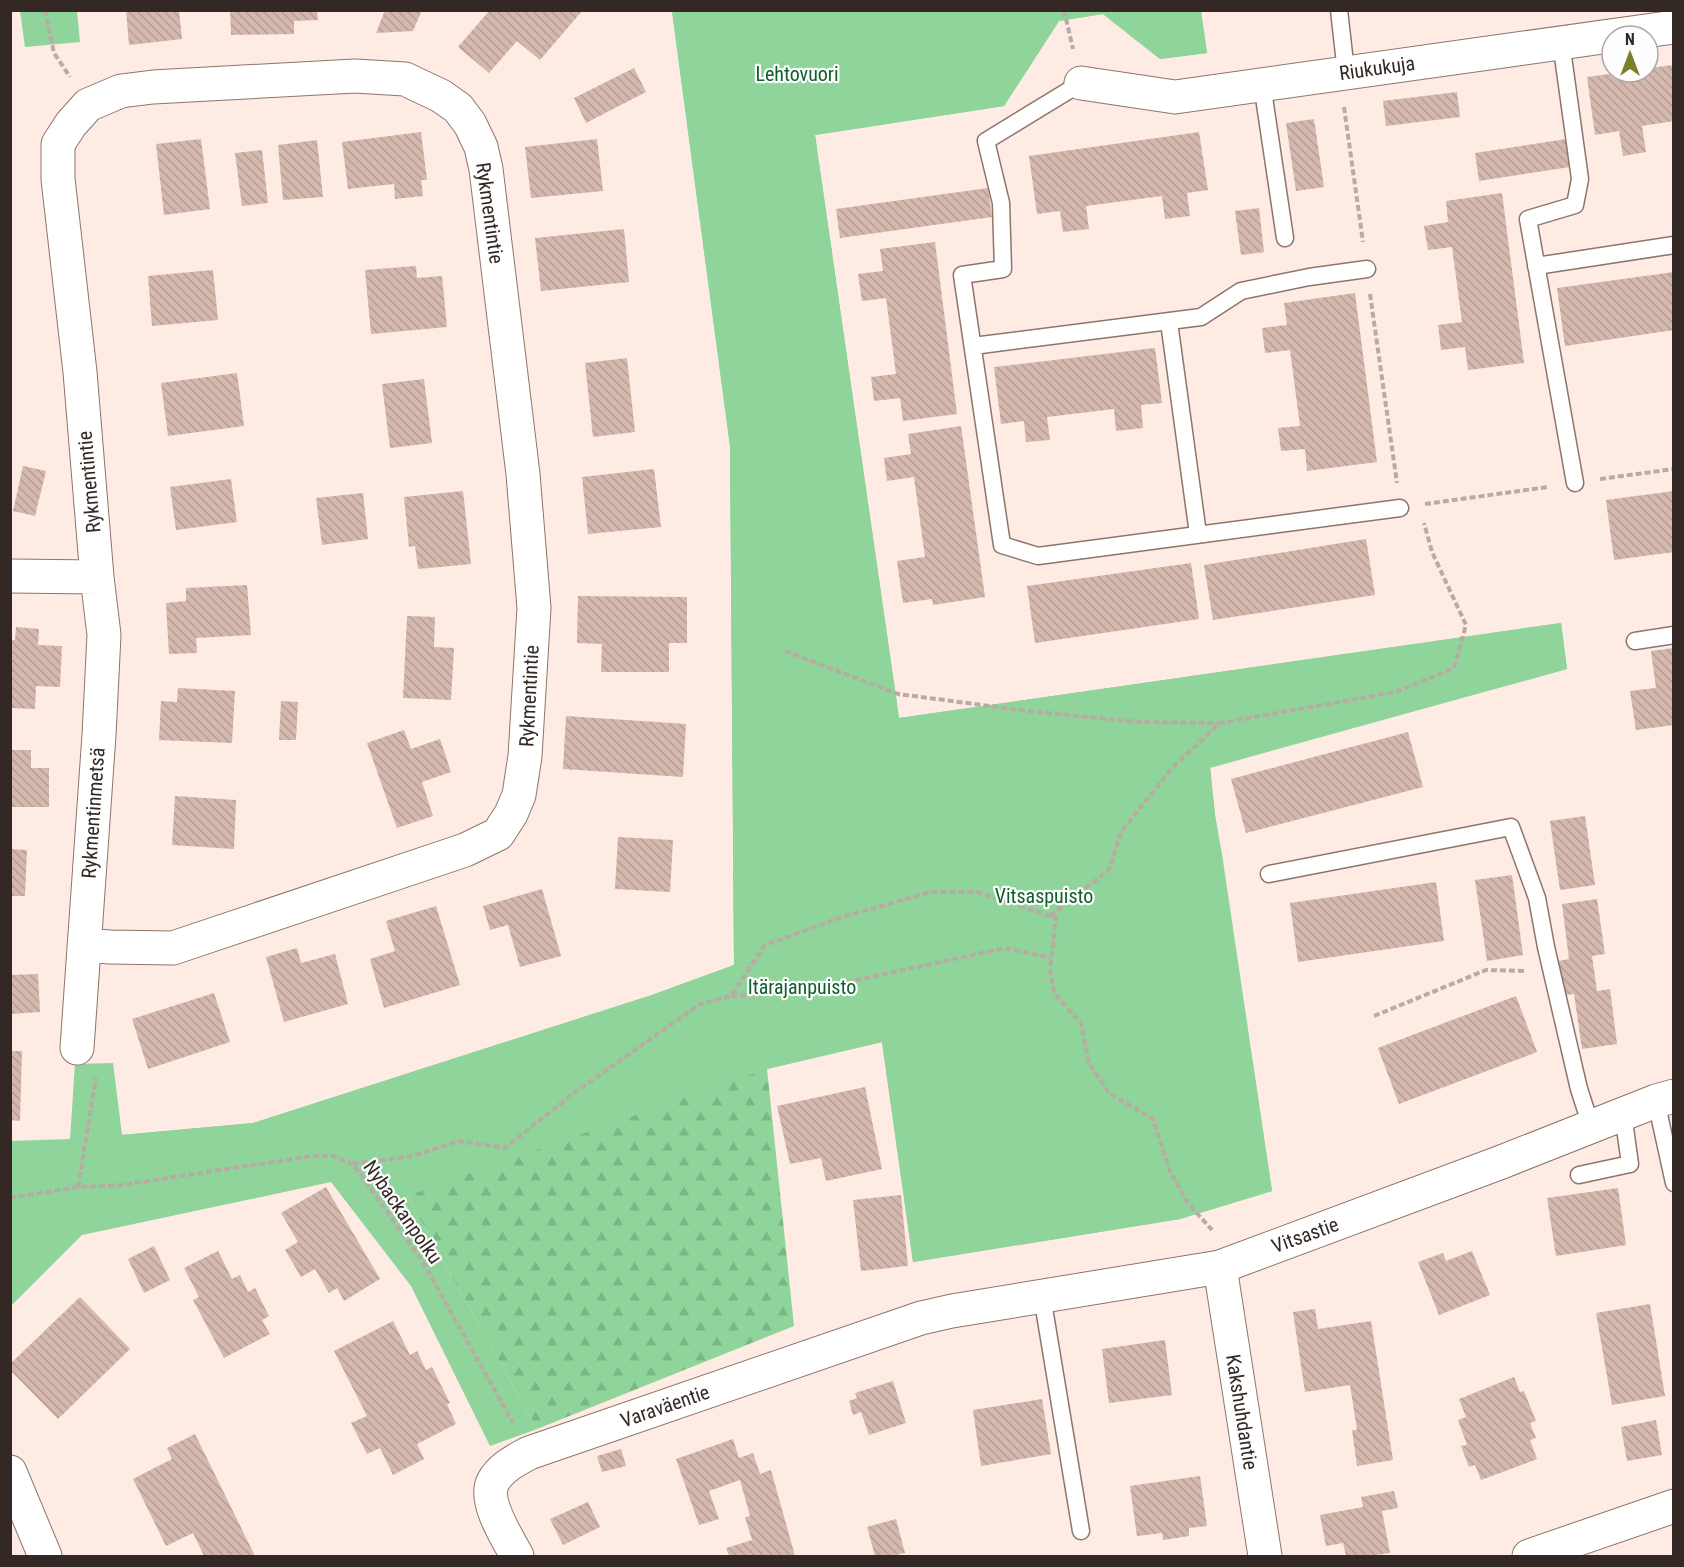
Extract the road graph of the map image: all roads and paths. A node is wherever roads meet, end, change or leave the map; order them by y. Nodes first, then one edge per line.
1 (45, 10) edge
2 (1339, 10) edge
3 (1674, 27) edge
4 (1561, 42) junction
5 (1343, 72) junction
6 (1081, 83) joint
7 (1262, 84) junction
8 (75, 85) dead end
9 (1285, 238) dead end
10 (1674, 245) edge
11 (1536, 266) junction
12 (1366, 269) junction
13 (1169, 322) junction
14 (972, 346) junction
15 (1674, 470) edge
16 (1575, 483) junction
17 (1420, 504) junction
18 (1400, 508) junction
19 (1198, 534) junction
20 (10, 576) edge
21 (97, 577) junction
22 (1674, 635) edge
23 (1635, 641) dead end
24 (785, 651) dead end
25 (1220, 723) junction
26 (1269, 874) dead end
27 (1050, 916) junction
28 (84, 945) junction
29 (1051, 958) junction
30 (1552, 972) junction
31 (731, 996) junction
32 (1374, 1016) dead end
33 (87, 1059) joint
34 (1665, 1099) edge
35 (1623, 1114) junction
36 (1591, 1126) junction
37 (353, 1164) junction
38 (1579, 1175) dead end
39 (1674, 1183) edge
40 (78, 1186) junction
41 (10, 1198) edge
42 (1212, 1230) dead end
43 (1220, 1267) junction
44 (1042, 1296) junction
45 (921, 1318) joint
46 (529, 1453) junction
47 (10, 1472) edge
48 (1674, 1506) edge
49 (1081, 1531) dead end
50 (45, 1557) edge
51 (517, 1557) edge
52 (1265, 1557) edge
53 (1529, 1557) edge

1 - 8 path
2 - 5 lane
3 - 4 street, Riukukuja
4 - 5 street, Riukukuja
4 - 11 lane
5 - 7 street, Riukukuja
5 - 12 path
6 - 7 street, Riukukuja
6 - 14 lane
7 - 9 lane
10 - 11 lane
11 - 16 lane
12 - 13 lane
12 - 18 path
13 - 14 lane
13 - 19 lane
14 - 19 lane
15 - 16 path
16 - 17 path
17 - 18 path
17 - 25 path
18 - 19 lane
20 - 21 street
21 - 28 street, Rykmentinmetsä
21 - 28 street, Rykmentintie
22 - 23 lane
24 - 25 path
25 - 27 path
26 - 30 lane
27 - 29 path
27 - 31 path
28 - 33 street, Rykmentinmetsä
29 - 31 path
29 - 42 path
30 - 32 path
30 - 36 lane
31 - 37 path
33 - 40 path
34 - 35 street, Vitsastie
34 - 39 lane
35 - 36 street, Vitsastie
35 - 38 lane
36 - 43 street, Vitsastie
37 - 40 path, Nybackanpolku
37 - 46 path, Nybackanpolku
40 - 41 path, Nybackanpolku
43 - 44 street, Vitsastie
43 - 52 street, Kakshuhdantie
44 - 45 street, Vitsastie
44 - 49 lane
45 - 46 street, Varaväentie
46 - 51 street, Varaväentie
47 - 50 street
48 - 53 street

